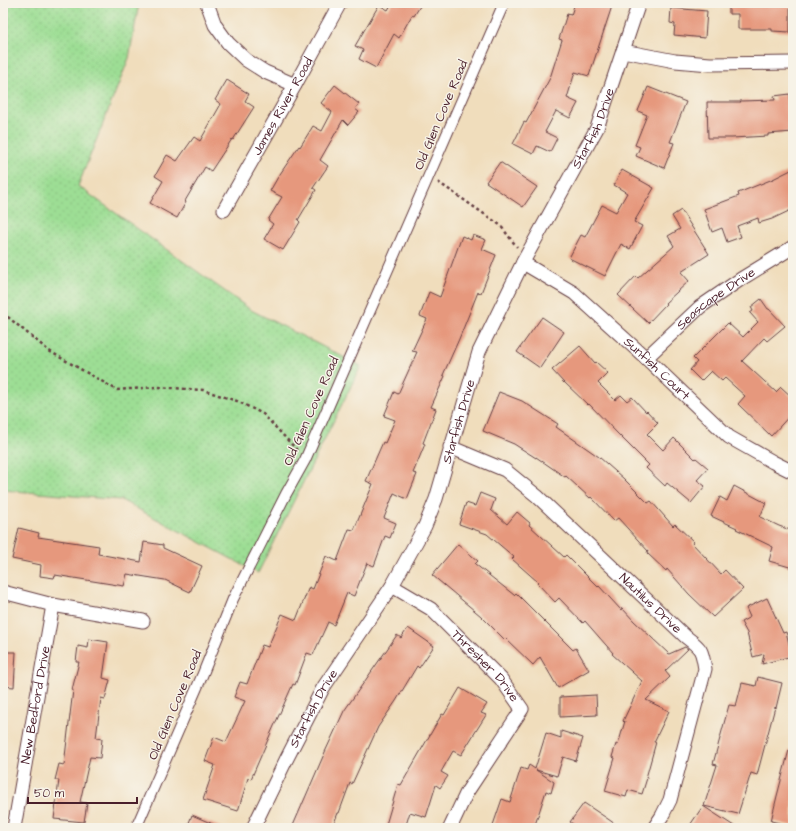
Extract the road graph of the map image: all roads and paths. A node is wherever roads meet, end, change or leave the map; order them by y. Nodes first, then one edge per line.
1 (207, 3) edge
2 (340, 3) edge
3 (504, 3) edge
4 (639, 3) edge
5 (623, 51) junction
6 (793, 63) edge
7 (295, 85) junction
8 (429, 176) junction
9 (224, 210) dead end
10 (793, 247) edge
11 (524, 262) junction
12 (3, 313) edge
13 (646, 358) junction
14 (450, 447) junction
15 (305, 460) junction
16 (793, 472) edge
17 (392, 586) junction
18 (3, 592) edge
19 (53, 605) junction
20 (143, 621) dead end
21 (14, 828) edge
22 (136, 828) edge
23 (253, 828) edge
24 (450, 828) edge
25 (654, 828) edge

1 - 7 street
2 - 7 street, James River Road
3 - 8 street, Old Glen Cove Road
4 - 5 street, Starfish Drive
5 - 6 street
5 - 11 street, Starfish Drive
7 - 9 street, James River Road
8 - 11 path
8 - 15 street, Old Glen Cove Road
10 - 13 street, Seascape Drive
11 - 13 street, Sunfish Court
11 - 14 street, Starfish Drive
12 - 15 path
13 - 16 street, Sunfish Court
14 - 17 street, Starfish Drive
14 - 25 street, Nautilus Drive
15 - 22 street, Old Glen Cove Road
17 - 23 street, Starfish Drive
17 - 24 street, Thresher Drive
18 - 19 street
19 - 20 street
19 - 21 street, New Bedford Drive

